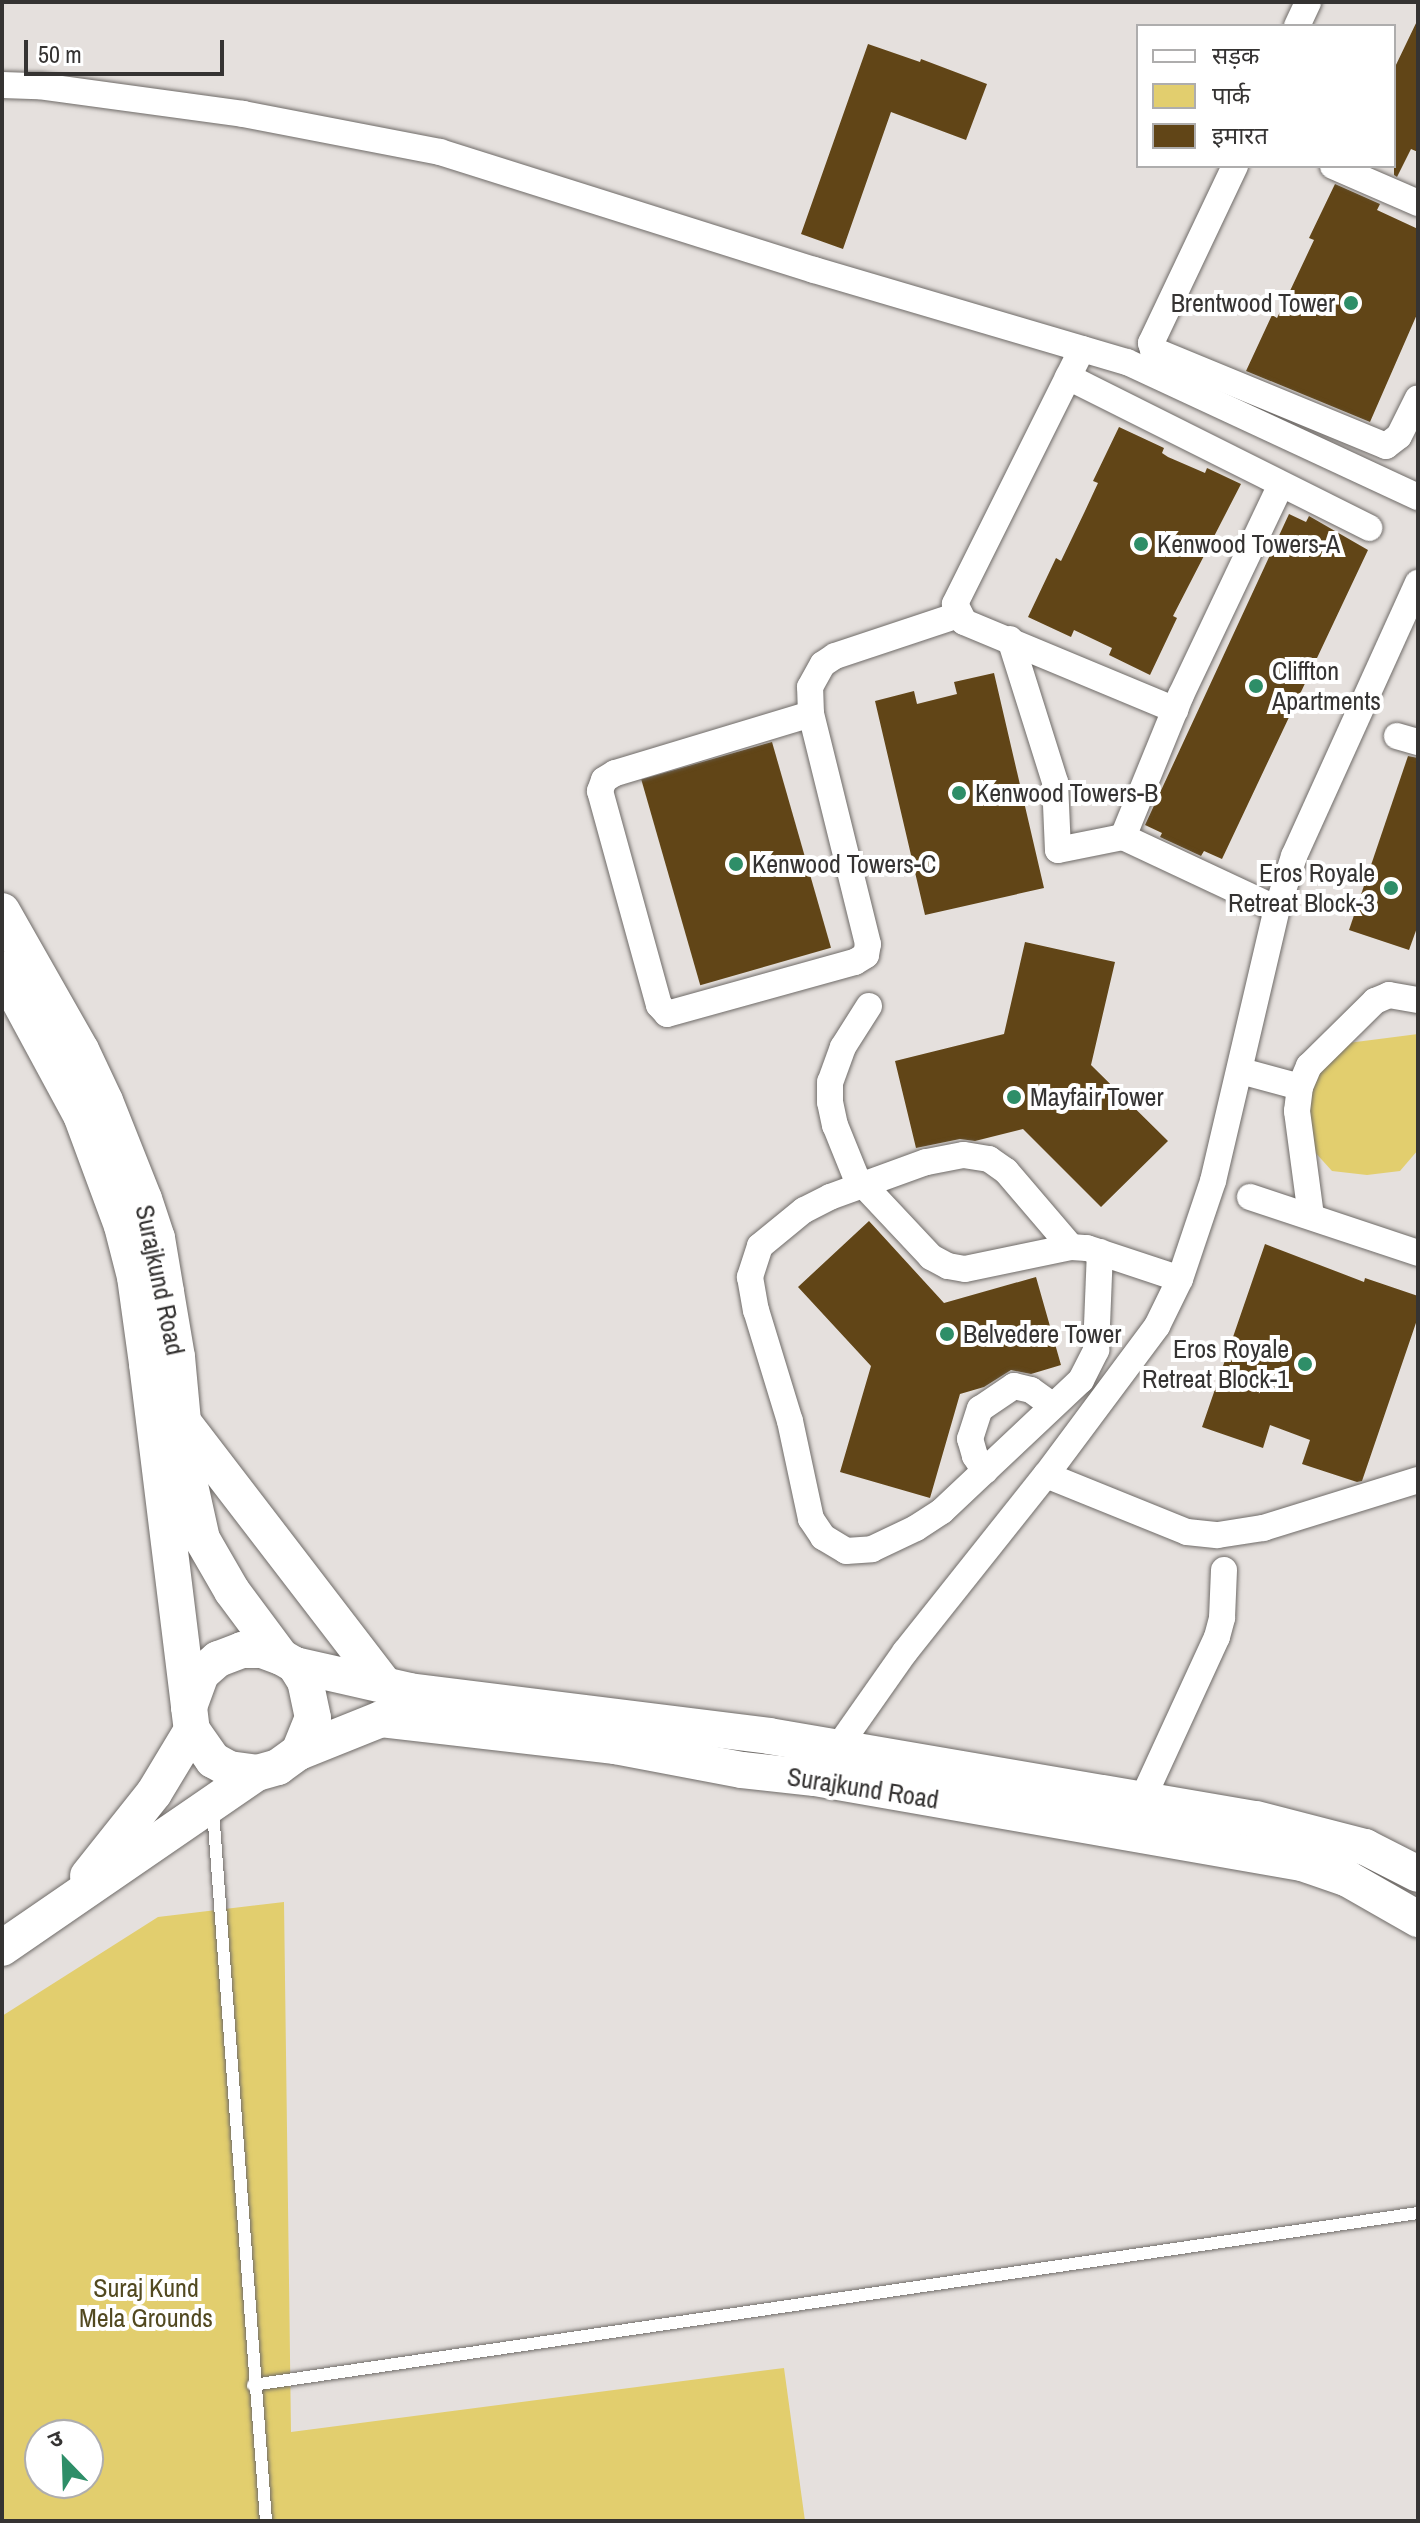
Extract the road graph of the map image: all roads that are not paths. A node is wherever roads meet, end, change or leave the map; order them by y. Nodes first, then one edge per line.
1 (1308, 2) edge
2 (1298, 24) edge
3 (2, 85) edge
4 (1234, 168) edge
5 (1338, 168) edge
6 (1418, 203) edge
7 (1082, 349) junction
8 (1068, 377) junction
9 (1418, 398) edge
10 (1281, 484) junction
11 (1418, 497) edge
12 (1369, 528) dead end
13 (1418, 583) edge
14 (958, 615) junction
15 (1010, 639) junction
16 (1175, 710) junction
17 (811, 714) junction
18 (1123, 837) junction
19 (1277, 909) junction
20 (2, 911) edge
21 (9, 969) edge
22 (1418, 1000) edge
23 (869, 1006) dead end
24 (1241, 1071) junction
25 (1300, 1087) junction
26 (865, 1187) junction
27 (1250, 1197) dead end
28 (1311, 1216) junction
29 (1071, 1247) junction
30 (1100, 1252) junction
31 (1418, 1253) edge
32 (1180, 1279) junction
33 (1053, 1406) junction
34 (183, 1422) junction
35 (985, 1471) junction
36 (1046, 1475) junction
37 (1418, 1480) edge
38 (1224, 1570) dead end
39 (288, 1661) junction
40 (385, 1685) junction
41 (190, 1719) junction
42 (839, 1747) junction
43 (299, 1752) junction
44 (257, 1773) junction
45 (815, 1778) junction
46 (1142, 1800) junction
47 (213, 1804) junction
48 (1418, 1874) edge
49 (65, 1906) junction
50 (1418, 1919) edge
51 (2, 1948) edge
52 (1418, 2213) edge
53 (253, 2385) junction
54 (266, 2521) edge

1 - 2 street
3 - 7 street
4 - 9 street
5 - 6 street
7 - 8 street
7 - 11 street
8 - 10 street
8 - 14 street
10 - 12 street
10 - 16 street
13 - 19 street
14 - 15 street
14 - 17 street
15 - 16 street
15 - 18 street
16 - 18 street
17 - 17 street
18 - 19 street
19 - 24 street
20 - 21 main road, Surajkund Road
21 - 34 main road, Surajkund Road
21 - 41 main road, Surajkund Road
22 - 25 street
23 - 26 street
24 - 25 street
24 - 32 street
25 - 28 street
26 - 29 street
26 - 29 street
26 - 35 street
27 - 28 street
28 - 31 street
29 - 30 street
30 - 32 street
30 - 33 street
32 - 36 street
33 - 35 street
33 - 35 street
34 - 39 main road, Surajkund Road
34 - 40 main road
36 - 37 street
36 - 42 street
38 - 46 street
39 - 40 main road, Surajkund Road
39 - 41 main road
39 - 43 main road
40 - 42 main road, Surajkund Road
41 - 44 main road
41 - 49 main road
42 - 45 street
42 - 46 main road, Surajkund Road
43 - 44 main road
43 - 45 main road, Surajkund Road
44 - 47 main road
45 - 50 main road, Surajkund Road
46 - 48 main road, Surajkund Road
47 - 49 main road
47 - 53 lane
49 - 51 main road
52 - 53 lane
53 - 54 lane

